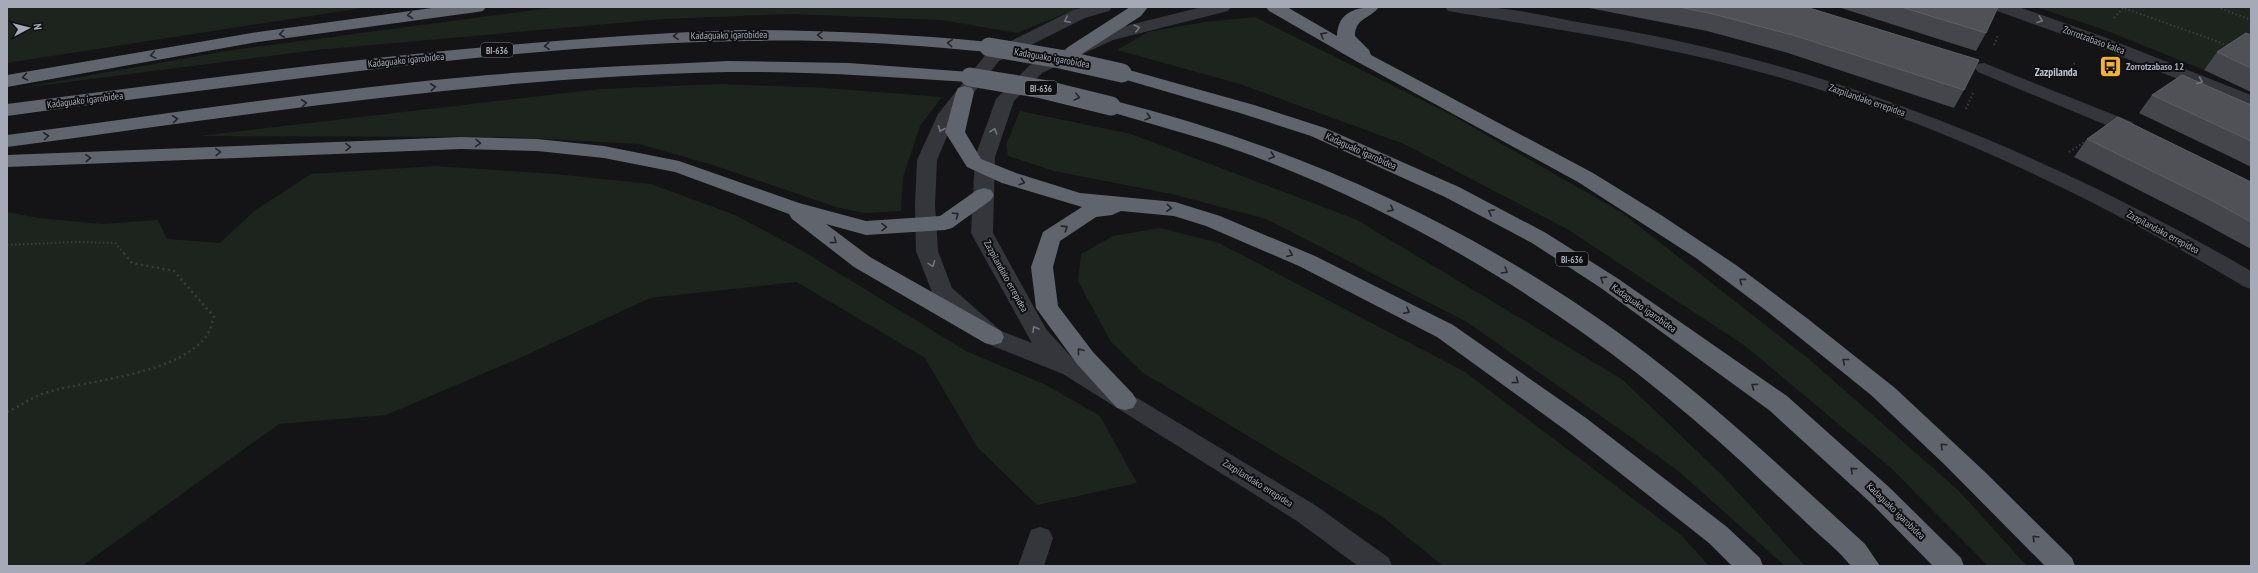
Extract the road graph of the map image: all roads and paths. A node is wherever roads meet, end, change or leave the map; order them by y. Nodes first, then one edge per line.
1 (477, 7) edge
2 (1103, 7) edge
3 (1139, 7) edge
4 (1222, 7) edge
5 (1275, 7) edge
6 (1370, 7) edge
7 (1454, 7) edge
8 (2003, 7) edge
9 (2121, 7) edge
10 (2217, 7) edge
11 (1527, 13) edge
12 (2251, 20) edge
13 (2237, 43) edge
14 (1074, 51) junction
15 (2078, 59) dead end
16 (1369, 60) junction
17 (1984, 68) dead end
18 (2068, 70) dead end
19 (7, 81) edge
20 (967, 85) junction
21 (2251, 102) edge
22 (7, 110) edge
23 (2125, 126) edge
24 (7, 141) edge
25 (7, 161) edge
26 (985, 168) junction
27 (984, 195) junction
28 (1130, 205) junction
29 (792, 208) junction
30 (925, 226) junction
31 (7, 245) edge
32 (2251, 281) edge
33 (993, 337) junction
34 (1071, 368) junction
35 (1125, 401) junction
36 (7, 412) edge
37 (1040, 538) dead end
38 (1031, 566) edge
39 (1379, 566) edge
40 (1750, 566) edge
41 (1867, 566) edge
42 (1951, 566) edge
43 (2062, 566) edge

1 -> 19 highway
2 -> 20 street, Zazpilandako errepidea
3 - 14 highway
14 -> 4 street, Zazpilandako errepidea
16 -> 5 highway
6 - 16 highway
7 - 11 street, Zazpilandako errepidea
8 -> 21 street, Zorrotzabaso kalea
9 - 13 path
10 - 12 path
11 - 32 street, Zazpilandako errepidea
26 -> 14 street, Zazpilandako errepidea
15 - 18 path
43 -> 16 highway
17 - 23 street
24 -> 20 highway, BI-636
20 - 26 highway
20 -> 30 street, Zazpilandako errepidea
20 -> 41 highway, BI-636, bridge
42 -> 22 highway, Kadaguako igarobidea / BI-636, bridge
25 -> 29 highway
26 - 27 street, Zazpilandako errepidea
26 -> 28 highway
30 -> 27 highway
34 -> 27 street, Zazpilandako errepidea
35 -> 28 highway
28 -> 40 highway
29 -> 30 highway
29 -> 33 highway
30 -> 33 street, Zazpilandako errepidea
31 - 36 path
33 - 34 street, Zazpilandako errepidea
34 - 35 street, Zazpilandako errepidea
35 - 39 street, Zazpilandako errepidea
37 - 38 street

